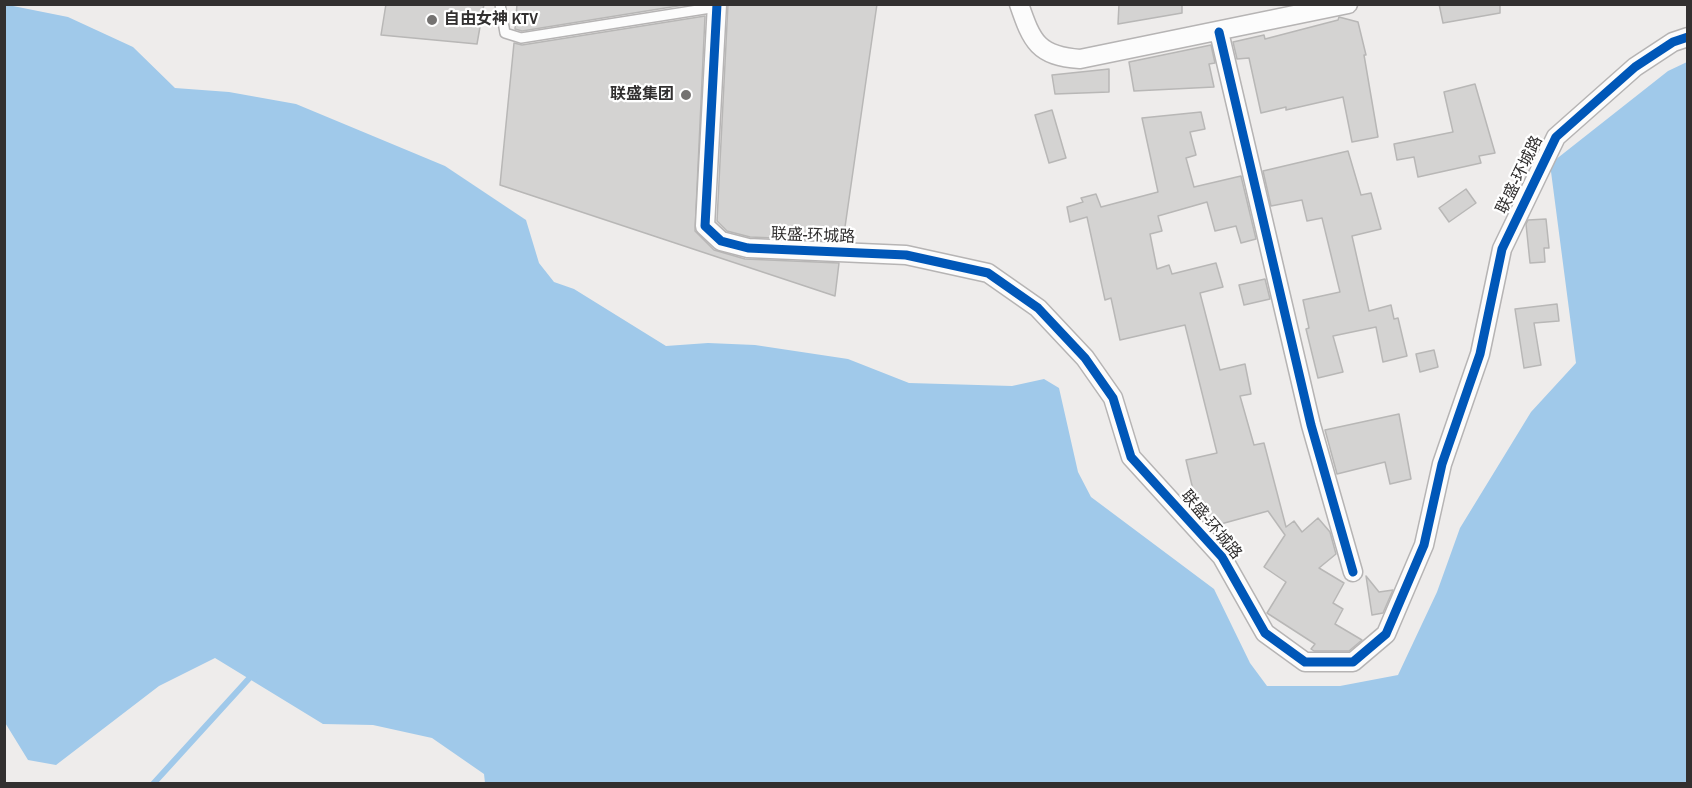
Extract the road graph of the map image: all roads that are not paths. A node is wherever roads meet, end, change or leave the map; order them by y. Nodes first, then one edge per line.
1 (500, 4) edge
2 (1019, 4) edge
3 (1348, 4) edge
4 (717, 6) edge
5 (1219, 32) junction
6 (1688, 37) edge
7 (1353, 572) dead end

1 - 4 lane
2 - 5 street
3 - 5 street
4 - 6 street, 联盛-环城路
5 - 7 street

